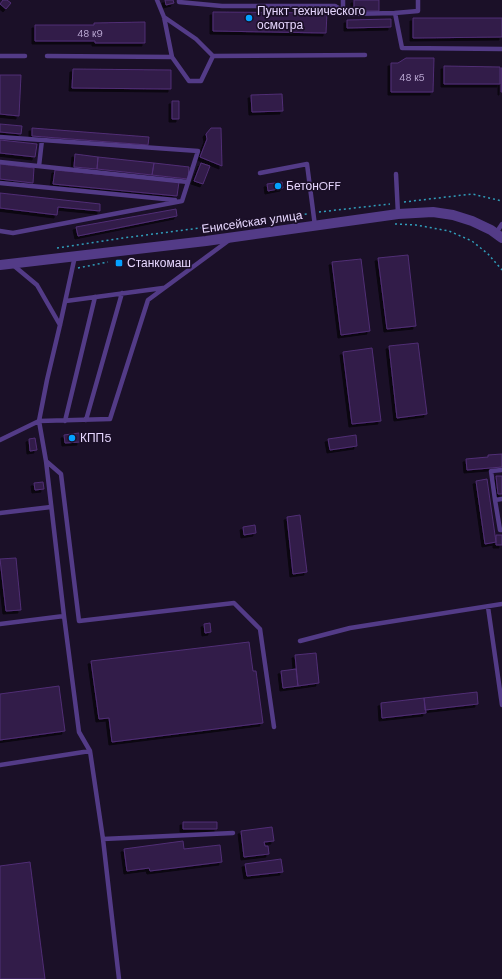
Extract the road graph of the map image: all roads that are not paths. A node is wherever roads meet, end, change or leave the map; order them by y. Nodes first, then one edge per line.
1 (157, 0) edge
2 (179, 0) edge
3 (343, 0) edge
4 (418, 0) edge
5 (343, 11) junction
6 (395, 13) junction
7 (164, 17) junction
8 (502, 49) edge
9 (365, 55) dead end
10 (0, 56) edge
11 (25, 56) dead end
12 (47, 56) dead end
13 (213, 56) junction
14 (172, 58) junction
15 (0, 137) edge
16 (42, 140) junction
17 (0, 162) edge
18 (39, 166) junction
19 (260, 173) dead end
20 (396, 174) dead end
21 (188, 182) junction
22 (0, 183) edge
23 (182, 201) junction
24 (398, 214) junction
25 (502, 224) edge
26 (315, 226) junction
27 (0, 232) edge
28 (499, 236) edge
29 (233, 237) junction
30 (75, 256) junction
31 (11, 264) junction
32 (0, 265) edge
33 (165, 288) junction
34 (122, 293) junction
35 (95, 297) junction
36 (66, 301) junction
37 (60, 325) junction
38 (65, 420) junction
39 (86, 420) junction
40 (39, 421) junction
41 (0, 440) edge
42 (46, 461) junction
43 (502, 470) edge
44 (502, 499) edge
45 (495, 500) junction
46 (51, 507) junction
47 (0, 513) edge
48 (502, 530) edge
49 (502, 604) edge
50 (488, 607) junction
51 (64, 616) junction
52 (0, 624) edge
53 (300, 641) dead end
54 (502, 705) edge
55 (274, 727) dead end
56 (90, 751) junction
57 (0, 765) edge
58 (233, 833) dead end
59 (103, 838) junction
60 (119, 979) edge

1 - 7 lane
2 - 5 lane
3 - 5 lane
4 - 6 lane
5 - 6 lane
6 - 8 lane
7 - 13 lane
7 - 14 lane
9 - 13 lane
10 - 11 lane
12 - 14 lane
13 - 14 lane
15 - 16 lane
16 - 18 lane
16 - 21 lane
17 - 18 lane
18 - 21 lane
19 - 26 lane
20 - 24 lane
21 - 23 lane
22 - 23 lane
23 - 27 lane
24 - 26 street, Енисейская улица
24 - 28 street, Енисейская улица
25 - 28 lane
26 - 29 street, Енисейская улица
29 - 30 street, Енисейская улица
29 - 33 lane
30 - 31 street, Енисейская улица
30 - 36 lane
31 - 32 street, Енисейская улица
31 - 37 lane
33 - 34 lane
33 - 39 lane
34 - 35 lane
34 - 39 lane
35 - 36 lane
35 - 38 lane
36 - 37 lane
37 - 40 lane
38 - 39 lane
38 - 40 lane
40 - 41 lane
40 - 42 lane
42 - 46 lane
42 - 55 lane
43 - 45 lane
44 - 45 lane
45 - 48 lane
46 - 47 lane
46 - 51 lane
49 - 50 lane
50 - 53 lane
50 - 54 lane
51 - 52 lane
51 - 56 lane
56 - 57 lane
56 - 59 lane
58 - 59 lane
59 - 60 lane

